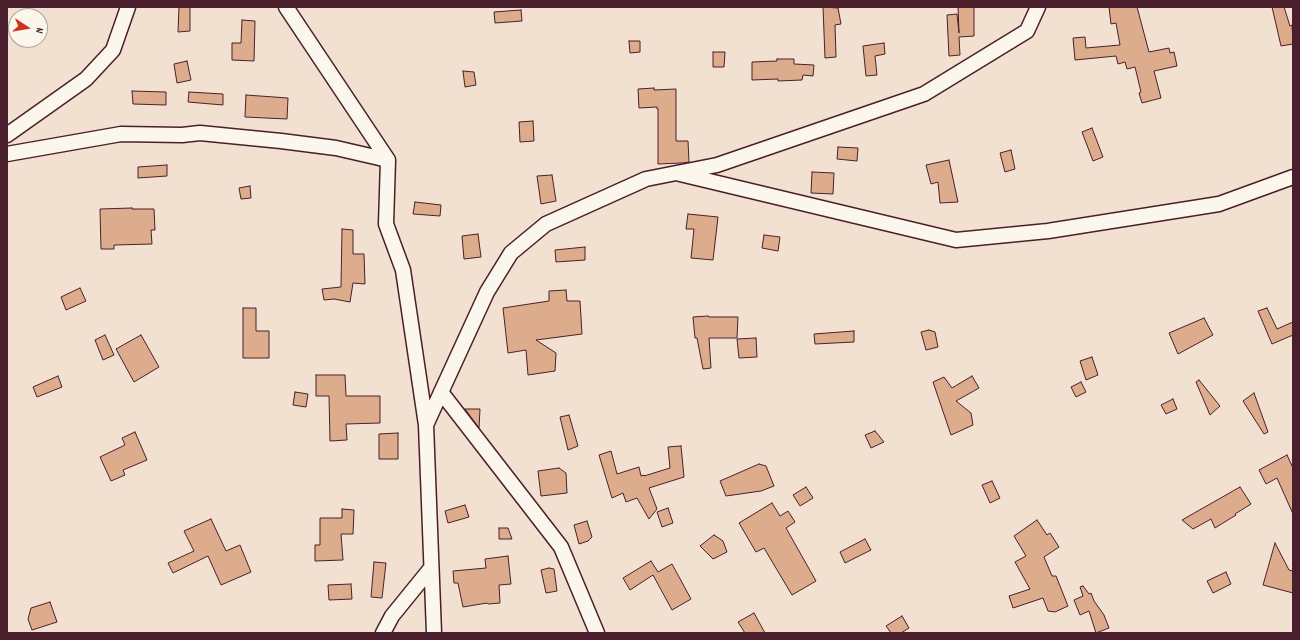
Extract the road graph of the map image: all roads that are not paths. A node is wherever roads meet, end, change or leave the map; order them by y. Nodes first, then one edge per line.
1 (128, 7) edge
2 (286, 7) edge
3 (1038, 7) edge
4 (7, 135) edge
5 (7, 154) edge
6 (388, 160) junction
7 (675, 173) junction
8 (1293, 177) edge
9 (441, 392) junction
10 (426, 425) junction
11 (431, 568) junction
12 (383, 633) edge
13 (434, 633) edge
14 (597, 633) edge

1 - 4 street
2 - 6 street
3 - 7 street
5 - 6 street
6 - 10 street
7 - 8 street
7 - 9 street
9 - 10 street
9 - 14 street
10 - 11 street
11 - 12 street
11 - 13 street

